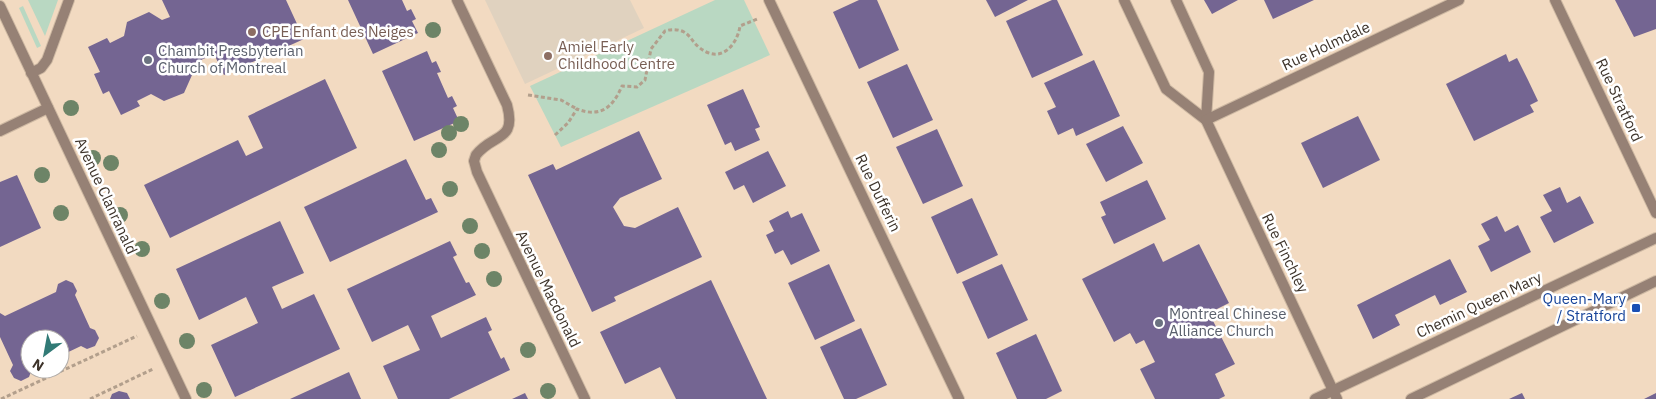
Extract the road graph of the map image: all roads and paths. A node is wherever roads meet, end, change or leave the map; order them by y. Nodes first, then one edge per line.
1 (69, 0) edge
2 (457, 0) edge
3 (769, 0) edge
4 (1124, 0) edge
5 (1176, 0) edge
6 (1459, 0) edge
7 (1555, 0) edge
8 (0, 6) edge
9 (757, 19) dead end
10 (31, 73) junction
11 (528, 95) dead end
12 (48, 108) junction
13 (577, 109) junction
14 (1206, 120) junction
15 (0, 131) edge
16 (554, 135) dead end
17 (1656, 213) edge
18 (1656, 238) edge
19 (1656, 281) edge
20 (152, 328) junction
21 (168, 362) junction
22 (1335, 395) edge
23 (1, 399) edge
24 (90, 399) edge
25 (186, 399) edge
26 (585, 399) edge
27 (959, 399) edge
28 (1314, 399) edge
29 (1411, 399) edge

1 - 10 street
2 - 26 street, Avenue Macdonald
3 - 27 street, Rue Dufferin
4 - 14 street
5 - 14 street
6 - 14 street, Rue Holmdale
7 - 17 street, Rue Stratford
8 - 10 street, Avenue Clanranald
9 - 13 path
10 - 12 street, Avenue Clanranald
11 - 13 path
12 - 15 street
12 - 20 street, Avenue Clanranald
13 - 16 path
14 - 22 street, Rue Finchley
18 - 22 street, Chemin Queen Mary
19 - 29 street
20 - 21 street, Avenue Clanranald
20 - 23 path
21 - 24 path
21 - 25 street, Avenue Clanranald
22 - 28 street, Chemin Queen Mary

